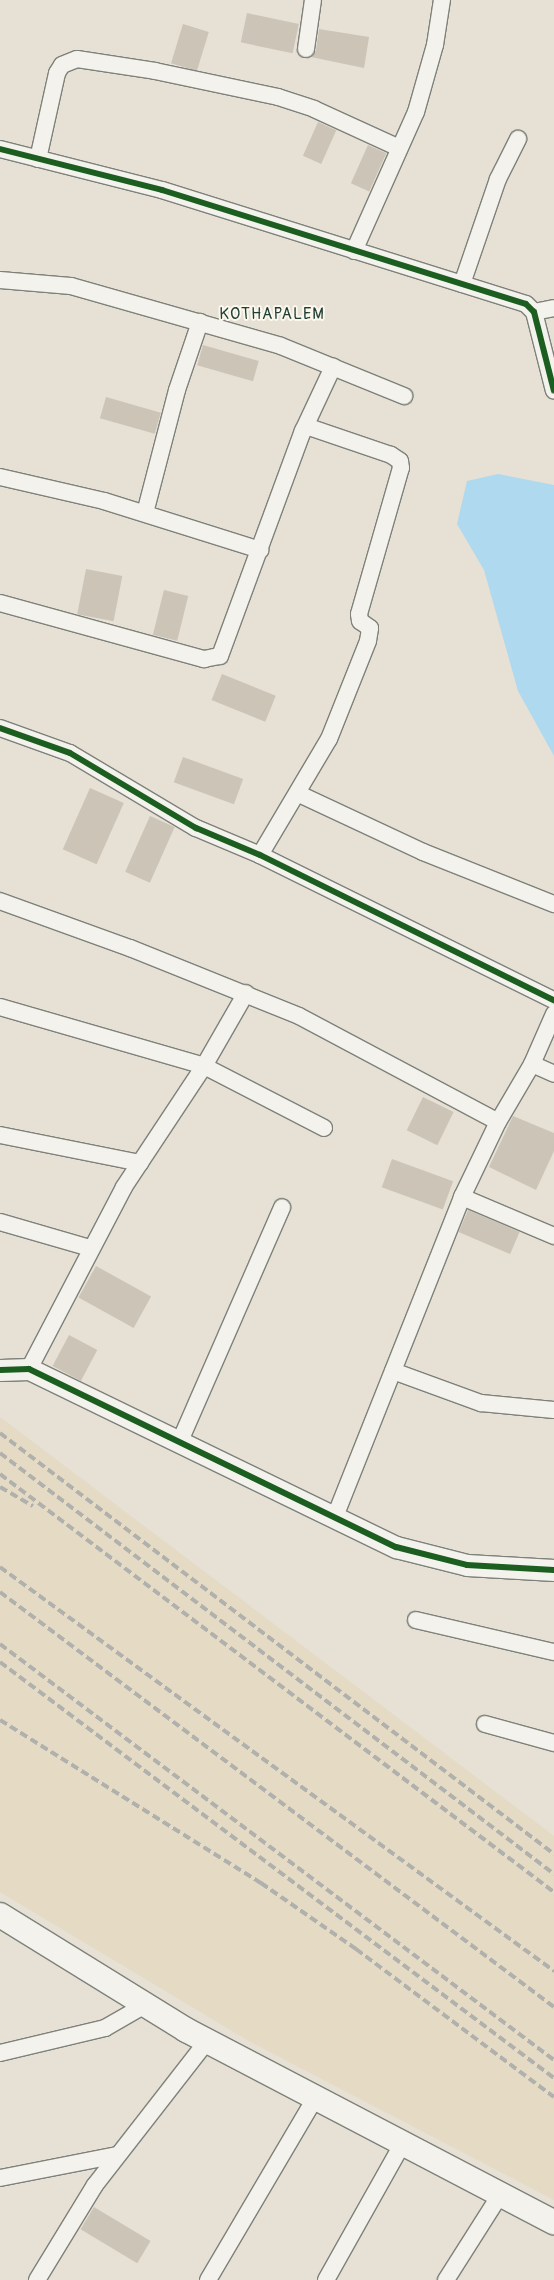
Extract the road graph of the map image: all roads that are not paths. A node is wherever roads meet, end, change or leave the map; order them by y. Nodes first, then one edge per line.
1 (313, 0) edge
2 (442, 0) edge
3 (306, 49) dead end
4 (518, 139) dead end
5 (399, 148) junction
6 (0, 149) edge
7 (38, 159) junction
8 (354, 252) junction
9 (0, 280) edge
10 (462, 284) junction
11 (554, 308) edge
12 (534, 312) junction
13 (200, 322) junction
14 (333, 367) junction
15 (554, 391) edge
16 (404, 396) dead end
17 (306, 426) junction
18 (0, 477) edge
19 (145, 513) junction
20 (260, 550) junction
21 (0, 603) edge
22 (0, 728) edge
23 (299, 794) junction
24 (260, 855) junction
25 (0, 901) edge
26 (554, 904) edge
27 (246, 993) junction
28 (554, 1000) edge
29 (0, 1007) edge
30 (554, 1014) edge
31 (532, 1064) junction
32 (204, 1066) junction
33 (554, 1074) edge
34 (498, 1122) junction
35 (324, 1128) dead end
36 (0, 1135) edge
37 (140, 1163) junction
38 (462, 1197) junction
39 (282, 1207) dead end
40 (0, 1222) edge
41 (554, 1236) edge
42 (90, 1248) junction
43 (29, 1369) junction
44 (0, 1370) edge
45 (394, 1371) junction
46 (554, 1410) edge
47 (180, 1441) junction
48 (334, 1519) junction
49 (554, 1570) edge
50 (416, 1620) dead end
51 (554, 1652) edge
52 (485, 1724) dead end
53 (554, 1743) edge
54 (0, 1915) edge
55 (145, 2005) junction
56 (207, 2041) junction
57 (0, 2053) edge
58 (315, 2098) junction
59 (403, 2143) junction
60 (117, 2155) junction
61 (0, 2178) edge
62 (500, 2195) junction
63 (554, 2222) edge
64 (38, 2280) edge
65 (208, 2280) edge
66 (326, 2280) edge
67 (446, 2280) edge

1 - 3 street
2 - 5 street
4 - 10 street
5 - 7 street
5 - 8 street
6 - 7 street
7 - 8 street
8 - 10 street
9 - 13 street
10 - 12 street
11 - 12 street
12 - 15 street
13 - 14 street
13 - 19 street
14 - 16 street
14 - 17 street
17 - 20 street
17 - 23 street
18 - 19 street
19 - 20 street
20 - 21 street
22 - 24 street
23 - 24 street
23 - 26 street
24 - 28 street
25 - 27 street
27 - 32 street
27 - 34 street
29 - 32 street
30 - 31 street
31 - 33 street
31 - 34 street
32 - 35 street
32 - 37 street
34 - 38 street
36 - 37 street
37 - 42 street
38 - 41 street
38 - 45 street
39 - 47 street
40 - 42 street
42 - 43 street
43 - 44 street
43 - 47 street
45 - 46 street
45 - 48 street
47 - 48 street
48 - 49 street
50 - 51 street
52 - 53 street
54 - 55 main road
55 - 56 main road
55 - 57 street
56 - 58 main road
56 - 60 street
58 - 59 main road
58 - 65 street
59 - 62 main road
59 - 66 street
60 - 61 street
60 - 64 street
62 - 63 main road
62 - 67 street

